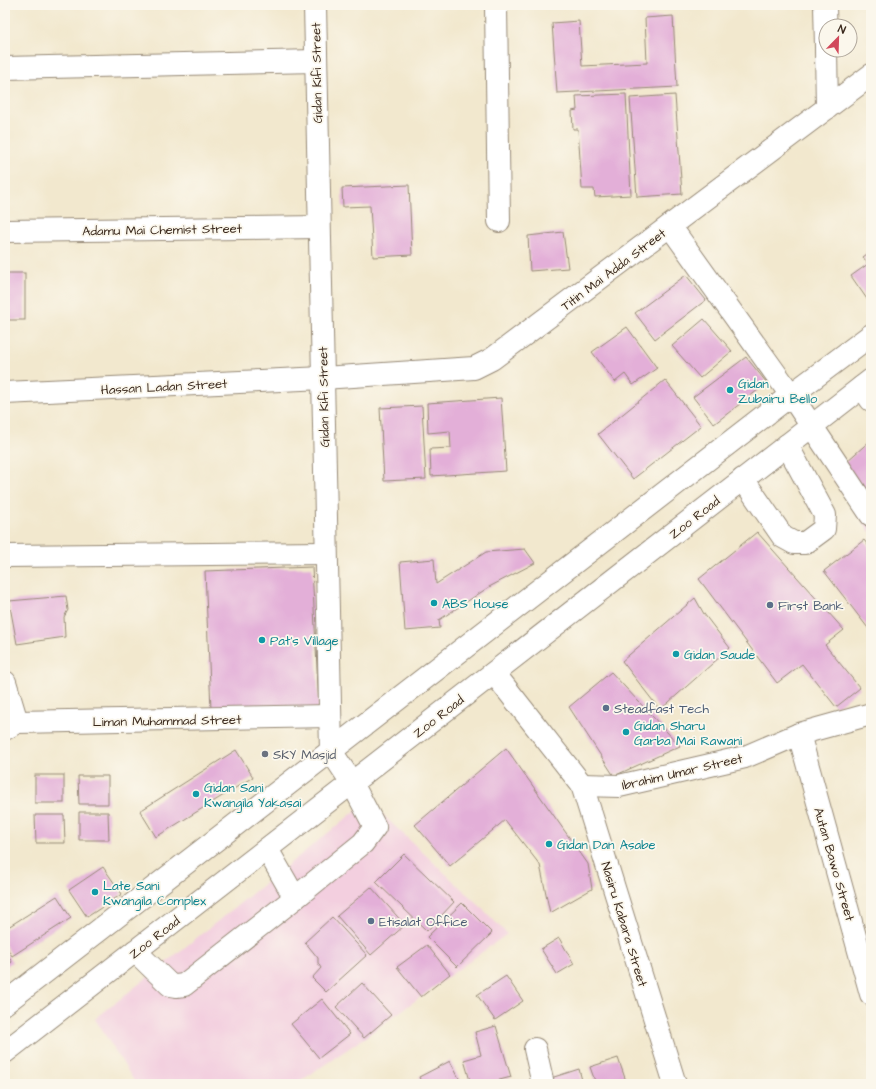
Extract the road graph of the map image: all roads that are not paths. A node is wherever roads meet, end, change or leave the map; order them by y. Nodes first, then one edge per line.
1 (314, 5) edge
2 (496, 5) edge
3 (825, 5) edge
4 (825, 18) edge
5 (826, 58) edge
6 (316, 61) junction
7 (5, 68) edge
8 (871, 75) edge
9 (828, 108) junction
10 (499, 221) dead end
11 (670, 226) junction
12 (319, 227) junction
13 (5, 231) edge
14 (871, 334) edge
15 (323, 378) junction
16 (868, 389) edge
17 (5, 393) edge
18 (791, 395) junction
19 (811, 426) junction
20 (787, 445) junction
21 (744, 479) junction
22 (871, 515) edge
23 (326, 553) junction
24 (5, 556) edge
25 (494, 673) junction
26 (5, 682) edge
27 (871, 714) edge
28 (330, 716) junction
29 (11, 726) edge
30 (799, 734) junction
31 (331, 751) junction
32 (352, 783) junction
33 (582, 785) junction
34 (267, 849) junction
35 (295, 898) junction
36 (135, 951) junction
37 (866, 958) edge
38 (871, 994) edge
39 (5, 1003) edge
40 (535, 1049) dead end
41 (5, 1052) edge
42 (543, 1084) edge
43 (675, 1084) edge

1 - 6 street, Gidan Kifi Street
2 - 10 street
3 - 4 street
5 - 9 street
6 - 7 street
6 - 12 street, Gidan Kifi Street
8 - 9 street, Titin Mai Adda Street
9 - 11 street, Titin Mai Adda Street
11 - 15 street, Titin Mai Adda Street
11 - 18 street
12 - 13 street, Adamu Mai Chemist Street
12 - 15 street, Gidan Kifi Street
14 - 18 street
15 - 17 street, Hassan Ladan Street
15 - 23 street, Gidan Kifi Street
16 - 19 street, Zoo Road
18 - 19 street
18 - 31 street
19 - 20 street, Zoo Road
19 - 22 street
20 - 21 street, Zoo Road
20 - 21 street
21 - 25 street, Zoo Road
23 - 24 street
23 - 28 street, Gidan Kifi Street
25 - 32 street, Zoo Road
25 - 33 street, Nasiru Kabara Street
26 - 29 street
27 - 30 street, Ibrahim Umar Street
28 - 29 street, Liman Muhammad Street
28 - 31 street, Gidan Kifi Street
30 - 33 street, Ibrahim Umar Street
30 - 37 street, Autan Bawo Street
31 - 32 street
31 - 39 street
32 - 34 street, Zoo Road
32 - 35 street
33 - 43 street, Nasiru Kabara Street
34 - 35 street
34 - 36 street, Zoo Road
35 - 36 street
36 - 41 street, Zoo Road
37 - 38 street, Autan Bawo Street
40 - 42 street

